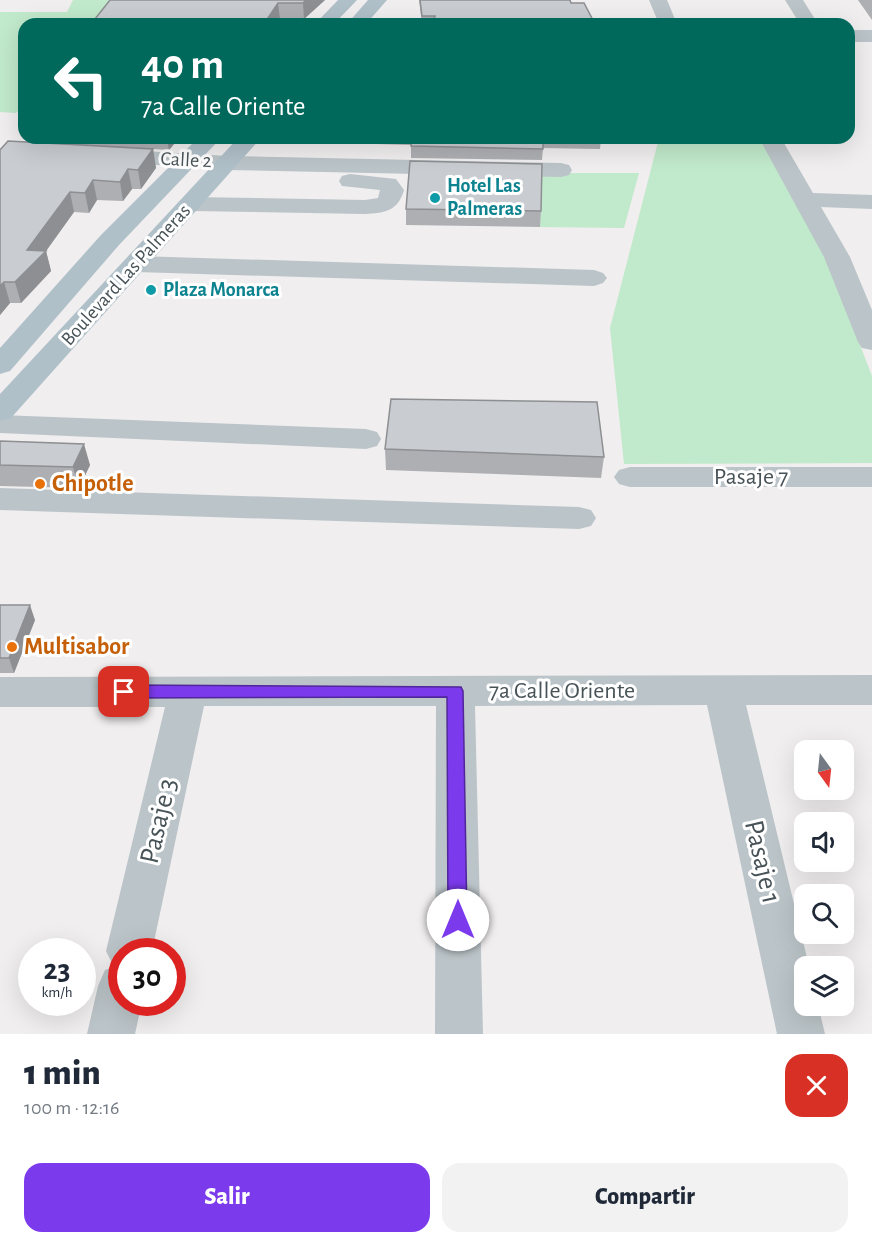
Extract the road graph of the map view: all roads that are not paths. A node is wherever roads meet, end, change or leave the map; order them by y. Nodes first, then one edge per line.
1 (348, 0) edge
2 (378, 0) edge
3 (658, 0) edge
4 (794, 0) edge
5 (330, 18) edge
6 (362, 18) edge
7 (666, 18) edge
8 (805, 18) edge
9 (855, 36) edge
10 (872, 36) edge
11 (204, 144) edge
12 (245, 144) edge
13 (773, 144) edge
14 (94, 155) edge
15 (188, 161) junction
16 (222, 170) junction
17 (561, 170) dead end
18 (805, 200) junction
19 (872, 202) edge
20 (191, 204) junction
21 (137, 264) junction
22 (594, 278) dead end
23 (872, 342) edge
24 (0, 365) edge
25 (0, 412) edge
26 (0, 424) edge
27 (366, 438) dead end
28 (630, 477) dead end
29 (872, 477) edge
30 (0, 499) edge
31 (579, 518) dead end
32 (723, 690) junction
33 (872, 690) edge
34 (455, 691) junction
35 (0, 692) edge
36 (188, 692) junction
37 (132, 938) edge
38 (115, 1016) edge
39 (111, 1034) edge
40 (459, 1034) edge
41 (801, 1034) edge

1 - 5 main road
2 - 6 main road
3 - 7 street
4 - 8 street
9 - 10 street
11 - 15 main road, Boulevard Las Palmeras
12 - 16 main road, Boulevard Las Palmeras
13 - 18 street
14 - 15 street, Calle 2
15 - 16 street, Calle 2
15 - 24 main road, Boulevard Las Palmeras
16 - 17 street
16 - 20 main road, Boulevard Las Palmeras
16 - 20 street
18 - 19 street
18 - 23 street
20 - 21 main road, Boulevard Las Palmeras
21 - 22 street
21 - 25 main road, Boulevard Las Palmeras
26 - 27 street
28 - 29 street, Pasaje 7
30 - 31 street
32 - 33 street, 7a Calle Oriente
32 - 34 street, 7a Calle Oriente
32 - 41 street, Pasaje 1
34 - 36 street, 7a Calle Oriente
34 - 40 street
35 - 36 street, 7a Calle Oriente
36 - 37 street, Pasaje 3
38 - 39 street

